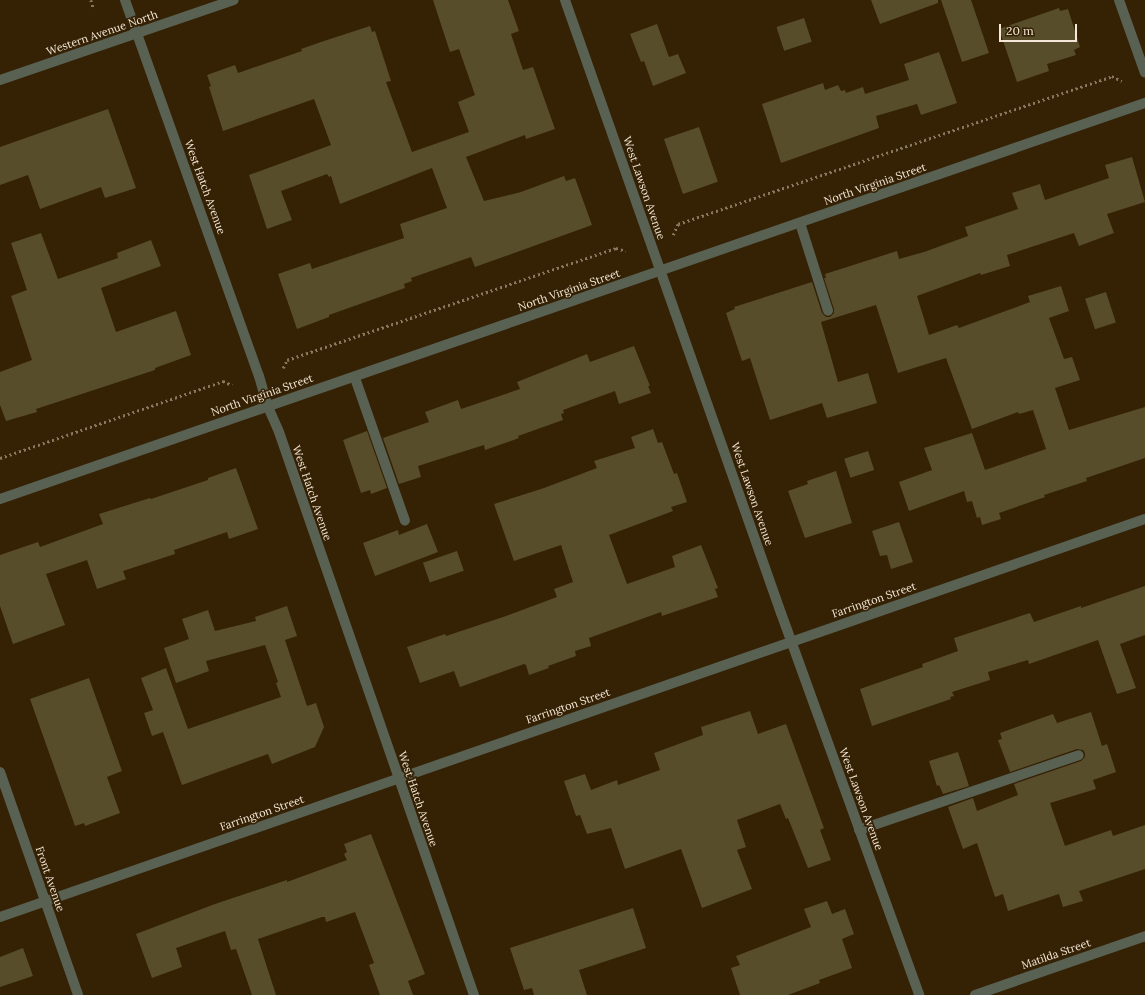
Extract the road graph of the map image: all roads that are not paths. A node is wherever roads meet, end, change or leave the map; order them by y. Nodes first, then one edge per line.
1 (125, 0) edge
2 (234, 0) edge
3 (565, 0) edge
4 (1119, 0) edge
5 (137, 33) junction
6 (1145, 73) edge
7 (0, 80) edge
8 (1145, 103) edge
9 (800, 222) junction
10 (660, 271) junction
11 (828, 311) dead end
12 (355, 378) junction
13 (268, 407) junction
14 (0, 499) edge
15 (1145, 519) edge
16 (405, 521) dead end
17 (791, 641) junction
18 (1079, 755) dead end
19 (0, 772) edge
20 (398, 778) junction
21 (859, 830) junction
22 (45, 902) junction
23 (0, 917) edge
24 (1145, 936) edge
25 (78, 995) edge
26 (474, 995) edge
27 (919, 995) edge
28 (975, 995) edge

1 - 5 street, West Hatch Avenue
2 - 5 street, Western Avenue North
3 - 10 street, West Lawson Avenue
4 - 6 street
5 - 7 street, Western Avenue North
5 - 13 street, West Hatch Avenue
8 - 9 street, North Virginia Street
9 - 10 street, North Virginia Street
9 - 11 street
10 - 12 street, North Virginia Street
10 - 17 street, West Lawson Avenue
12 - 13 street, North Virginia Street
12 - 16 street
13 - 14 street, North Virginia Street
13 - 20 street, West Hatch Avenue
15 - 17 street, Farrington Street
17 - 20 street, Farrington Street
17 - 21 street, West Lawson Avenue
18 - 21 street
19 - 22 street, Front Avenue
20 - 22 street, Farrington Street
20 - 26 street, West Hatch Avenue
21 - 27 street, West Lawson Avenue
22 - 23 street, Farrington Street
22 - 25 street, Front Avenue
24 - 28 street, Matilda Street

